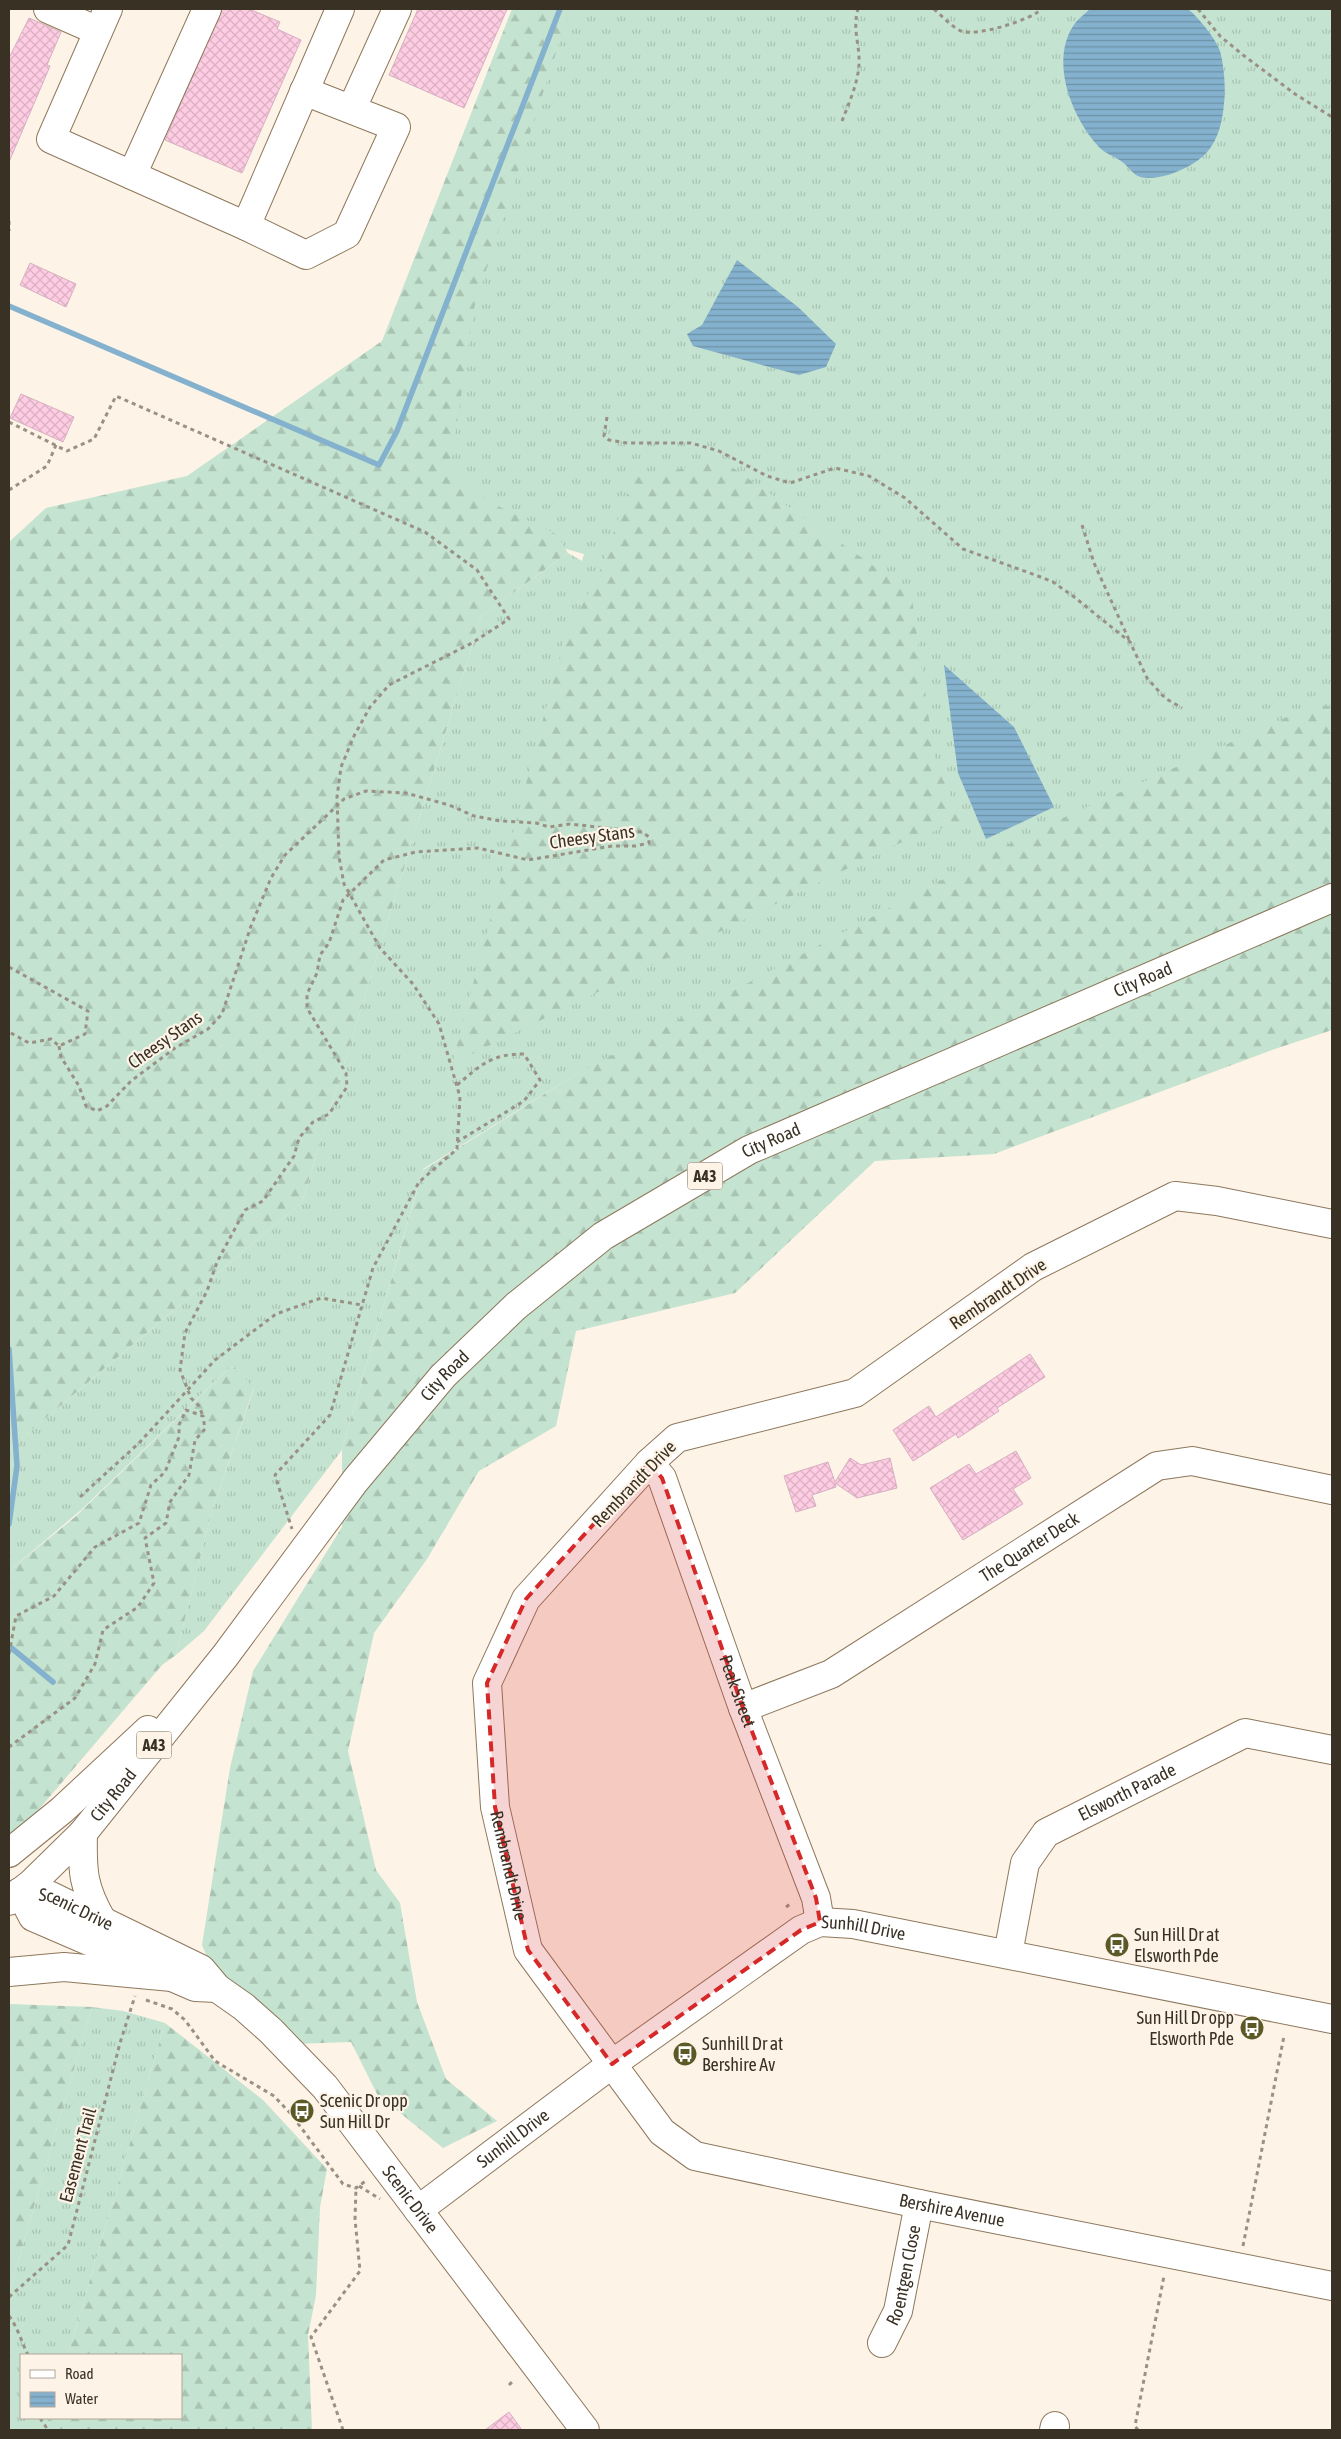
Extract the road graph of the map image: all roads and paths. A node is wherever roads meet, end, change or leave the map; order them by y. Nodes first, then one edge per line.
1 (48, 9) edge
2 (207, 9) edge
3 (340, 9) edge
4 (397, 9) edge
5 (858, 9) edge
6 (934, 9) edge
7 (1042, 9) edge
8 (1198, 9) edge
9 (103, 20) edge
10 (304, 91) junction
11 (352, 108) junction
12 (1332, 117) edge
13 (842, 121) dead end
14 (132, 175) junction
15 (9, 221) edge
16 (246, 226) junction
17 (9, 231) edge
18 (607, 417) dead end
19 (9, 422) edge
20 (56, 445) junction
21 (9, 490) edge
22 (1082, 525) dead end
23 (1130, 642) junction
24 (1182, 708) dead end
25 (337, 805) junction
26 (350, 894) junction
27 (1332, 898) edge
28 (9, 968) edge
29 (9, 1032) edge
30 (59, 1046) junction
31 (456, 1085) junction
32 (457, 1142) junction
33 (1332, 1224) edge
34 (362, 1305) junction
35 (188, 1389) junction
36 (203, 1416) junction
37 (649, 1463) junction
38 (1332, 1490) edge
39 (80, 1497) dead end
40 (300, 1556) junction
41 (9, 1654) edge
42 (226, 1656) junction
43 (743, 1708) junction
44 (9, 1748) edge
45 (1332, 1750) edge
46 (62, 1810) junction
47 (83, 1833) junction
48 (9, 1854) edge
49 (13, 1895) edge
50 (792, 1903) dead end
51 (786, 1907) dead end
52 (103, 1922) junction
53 (820, 1922) junction
54 (1008, 1954) junction
55 (9, 1972) edge
56 (172, 1977) junction
57 (217, 1988) junction
58 (130, 1994) dead end
59 (135, 1996) junction
60 (1332, 2020) edge
61 (1284, 2036) dead end
62 (612, 2064) junction
63 (385, 2168) junction
64 (356, 2188) junction
65 (919, 2204) junction
66 (418, 2210) junction
67 (1242, 2248) dead end
68 (1164, 2275) dead end
69 (1332, 2286) edge
70 (9, 2297) edge
71 (9, 2316) edge
72 (882, 2343) dead end
73 (27, 2354) edge
74 (514, 2381) dead end
75 (509, 2384) dead end
76 (41, 2419) edge
77 (48, 2430) edge
78 (343, 2430) edge
79 (585, 2430) edge
80 (1138, 2430) edge

1 - 9 main road
2 - 14 main road
3 - 10 main road
4 - 11 main road
5 - 13 path
6 - 7 path
8 - 12 path
9 - 14 main road
10 - 11 main road
10 - 16 main road
11 - 16 main road
14 - 16 main road
15 - 17 path
18 - 23 path
19 - 20 path
20 - 21 path
20 - 25 path
22 - 23 path
23 - 24 path
25 - 26 path
25 - 26 path, Cheesy Stans
25 - 30 path, Cheesy Stans
26 - 31 path
26 - 35 path, Cheesy Stans
27 - 40 main road, City Road / A43
28 - 30 path
29 - 30 path
31 - 32 path
31 - 32 path
32 - 34 path
33 - 37 main road, Rembrandt Drive
34 - 35 path
34 - 40 path
35 - 36 path, Cheesy Stans
35 - 39 path
36 - 41 path
36 - 44 path
37 - 43 main road, Peak Street
37 - 62 main road, Rembrandt Drive
38 - 43 main road, The Quarter Deck
40 - 42 main road, City Road / A43
42 - 46 main road, City Road / A43
42 - 47 main road, City Road / A43
43 - 53 main road, Peak Street
45 - 54 main road, Elsworth Parade
46 - 48 main road, City Road / A43
46 - 49 main road
47 - 49 main road, City Road / A43
47 - 52 main road
49 - 52 main road, Scenic Drive
49 - 56 main road, Scenic Drive
50 - 51 path
52 - 57 main road, Scenic Drive
53 - 54 main road, Sunhill Drive
53 - 62 main road, Sunhill Drive
54 - 60 main road, Sunhill Drive
55 - 56 main road
56 - 57 main road, Scenic Drive
57 - 63 main road, Scenic Drive
58 - 59 path
59 - 64 path
59 - 70 path, Easement Trail
61 - 67 path
62 - 65 main road, Bershire Avenue
62 - 66 main road, Sunhill Drive
63 - 64 path
63 - 66 main road, Scenic Drive
64 - 78 path
65 - 69 main road, Bershire Avenue
65 - 72 main road, Roentgen Close
66 - 79 main road, Scenic Drive
68 - 80 path
71 - 73 path
74 - 75 path
76 - 77 path

